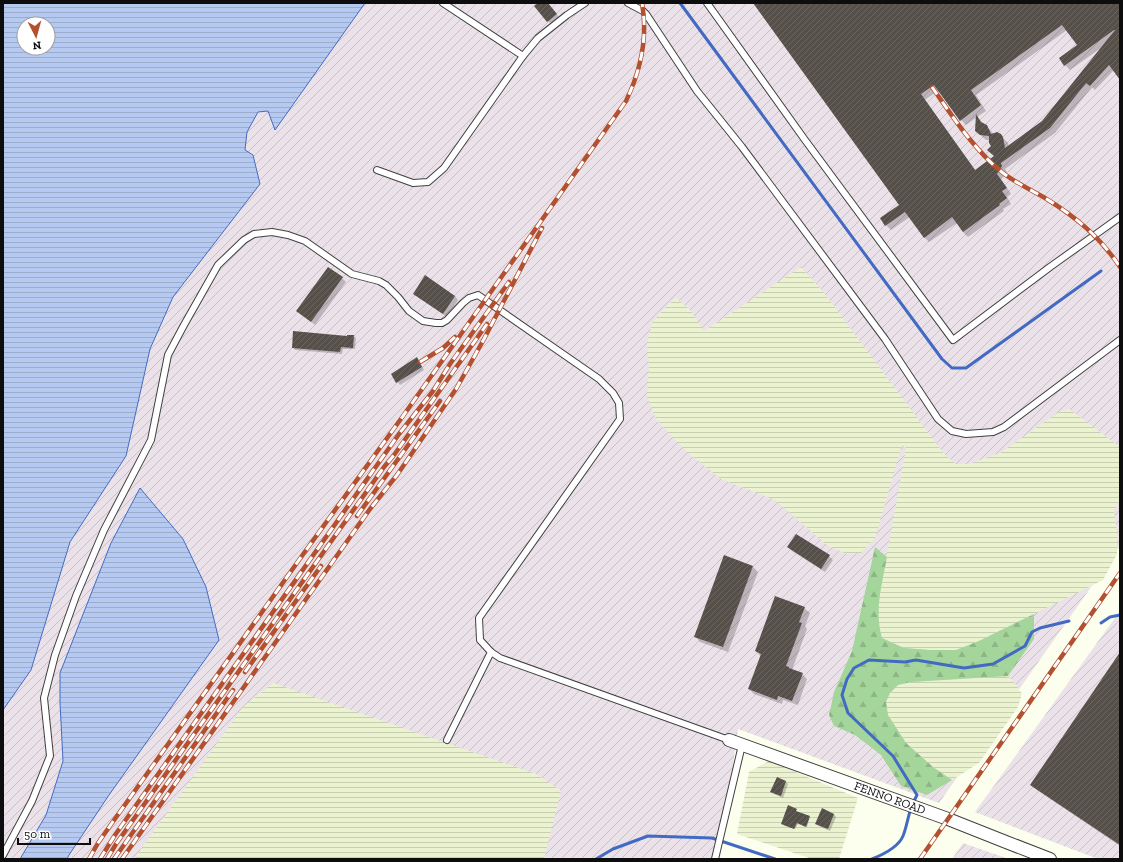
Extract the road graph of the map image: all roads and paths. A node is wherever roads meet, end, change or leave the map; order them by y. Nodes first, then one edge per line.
1 (443, 3) edge
2 (585, 3) edge
3 (628, 3) edge
4 (708, 3) edge
5 (523, 56) junction
6 (376, 170) dead end
7 (1120, 217) edge
8 (1120, 340) edge
9 (491, 652) junction
10 (447, 740) dead end
11 (729, 740) joint
12 (742, 745) junction
13 (3, 855) edge
14 (715, 859) edge
15 (1050, 859) edge

1 - 5 lane
2 - 5 lane
3 - 8 lane
4 - 7 lane
5 - 6 lane
9 - 10 lane
9 - 11 lane
9 - 13 lane
11 - 12 street, FENNO ROAD
12 - 14 lane
12 - 15 street, FENNO ROAD

